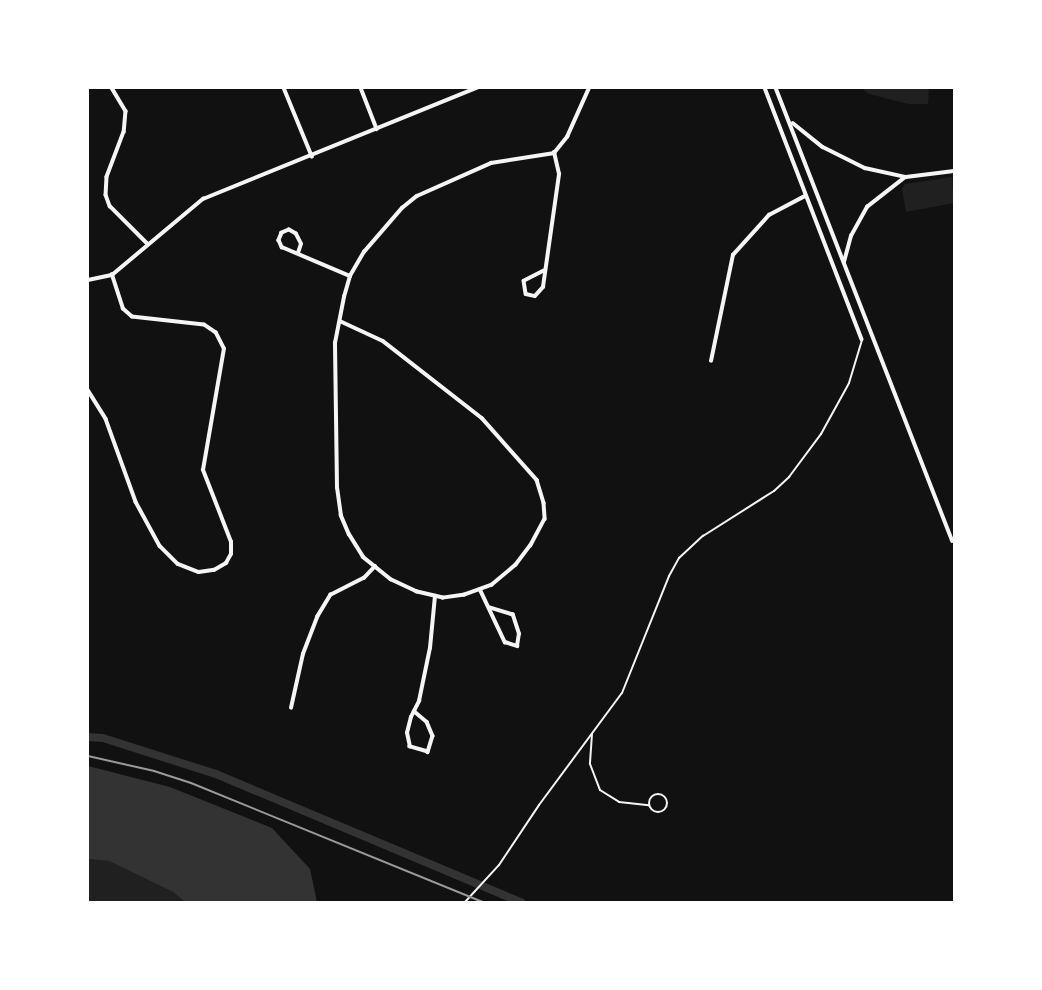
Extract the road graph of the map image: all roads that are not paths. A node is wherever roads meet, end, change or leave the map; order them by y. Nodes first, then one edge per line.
1 (112, 88) edge
2 (285, 88) edge
3 (361, 88) edge
4 (477, 88) edge
5 (589, 88) edge
6 (765, 88) edge
7 (776, 88) edge
8 (779, 96) junction
9 (770, 100) junction
10 (791, 121) junction
11 (377, 129) junction
12 (554, 153) junction
13 (312, 156) junction
14 (954, 170) edge
15 (906, 177) junction
16 (805, 196) junction
17 (148, 244) junction
18 (298, 253) junction
19 (844, 265) junction
20 (544, 271) junction
21 (112, 275) junction
22 (350, 276) junction
23 (88, 281) edge
24 (340, 321) junction
25 (862, 339) joint
26 (711, 361) dead end
27 (88, 390) edge
28 (953, 541) edge
29 (375, 566) junction
30 (480, 589) junction
31 (435, 596) junction
32 (490, 608) junction
33 (291, 708) dead end
34 (414, 711) junction
35 (592, 733) junction
36 (649, 805) junction
37 (465, 902) edge

1 - 17 street
2 - 13 street
3 - 11 street
4 - 11 street
5 - 12 street
6 - 9 street
7 - 8 street
8 - 9 street
8 - 10 street
9 - 16 street
10 - 15 street
10 - 19 street
11 - 13 street
12 - 20 street
12 - 22 street
13 - 17 street
14 - 15 street
15 - 19 street
16 - 25 street
16 - 26 street
17 - 21 street
18 - 18 street
18 - 22 street
19 - 28 street
20 - 20 street
21 - 23 street
21 - 27 street
22 - 24 street
24 - 29 street
24 - 30 street
25 - 35 lane
29 - 31 street
29 - 33 street
30 - 31 street
30 - 32 street
31 - 34 street
32 - 32 street
34 - 34 street
35 - 36 lane
35 - 37 lane
36 - 36 lane

